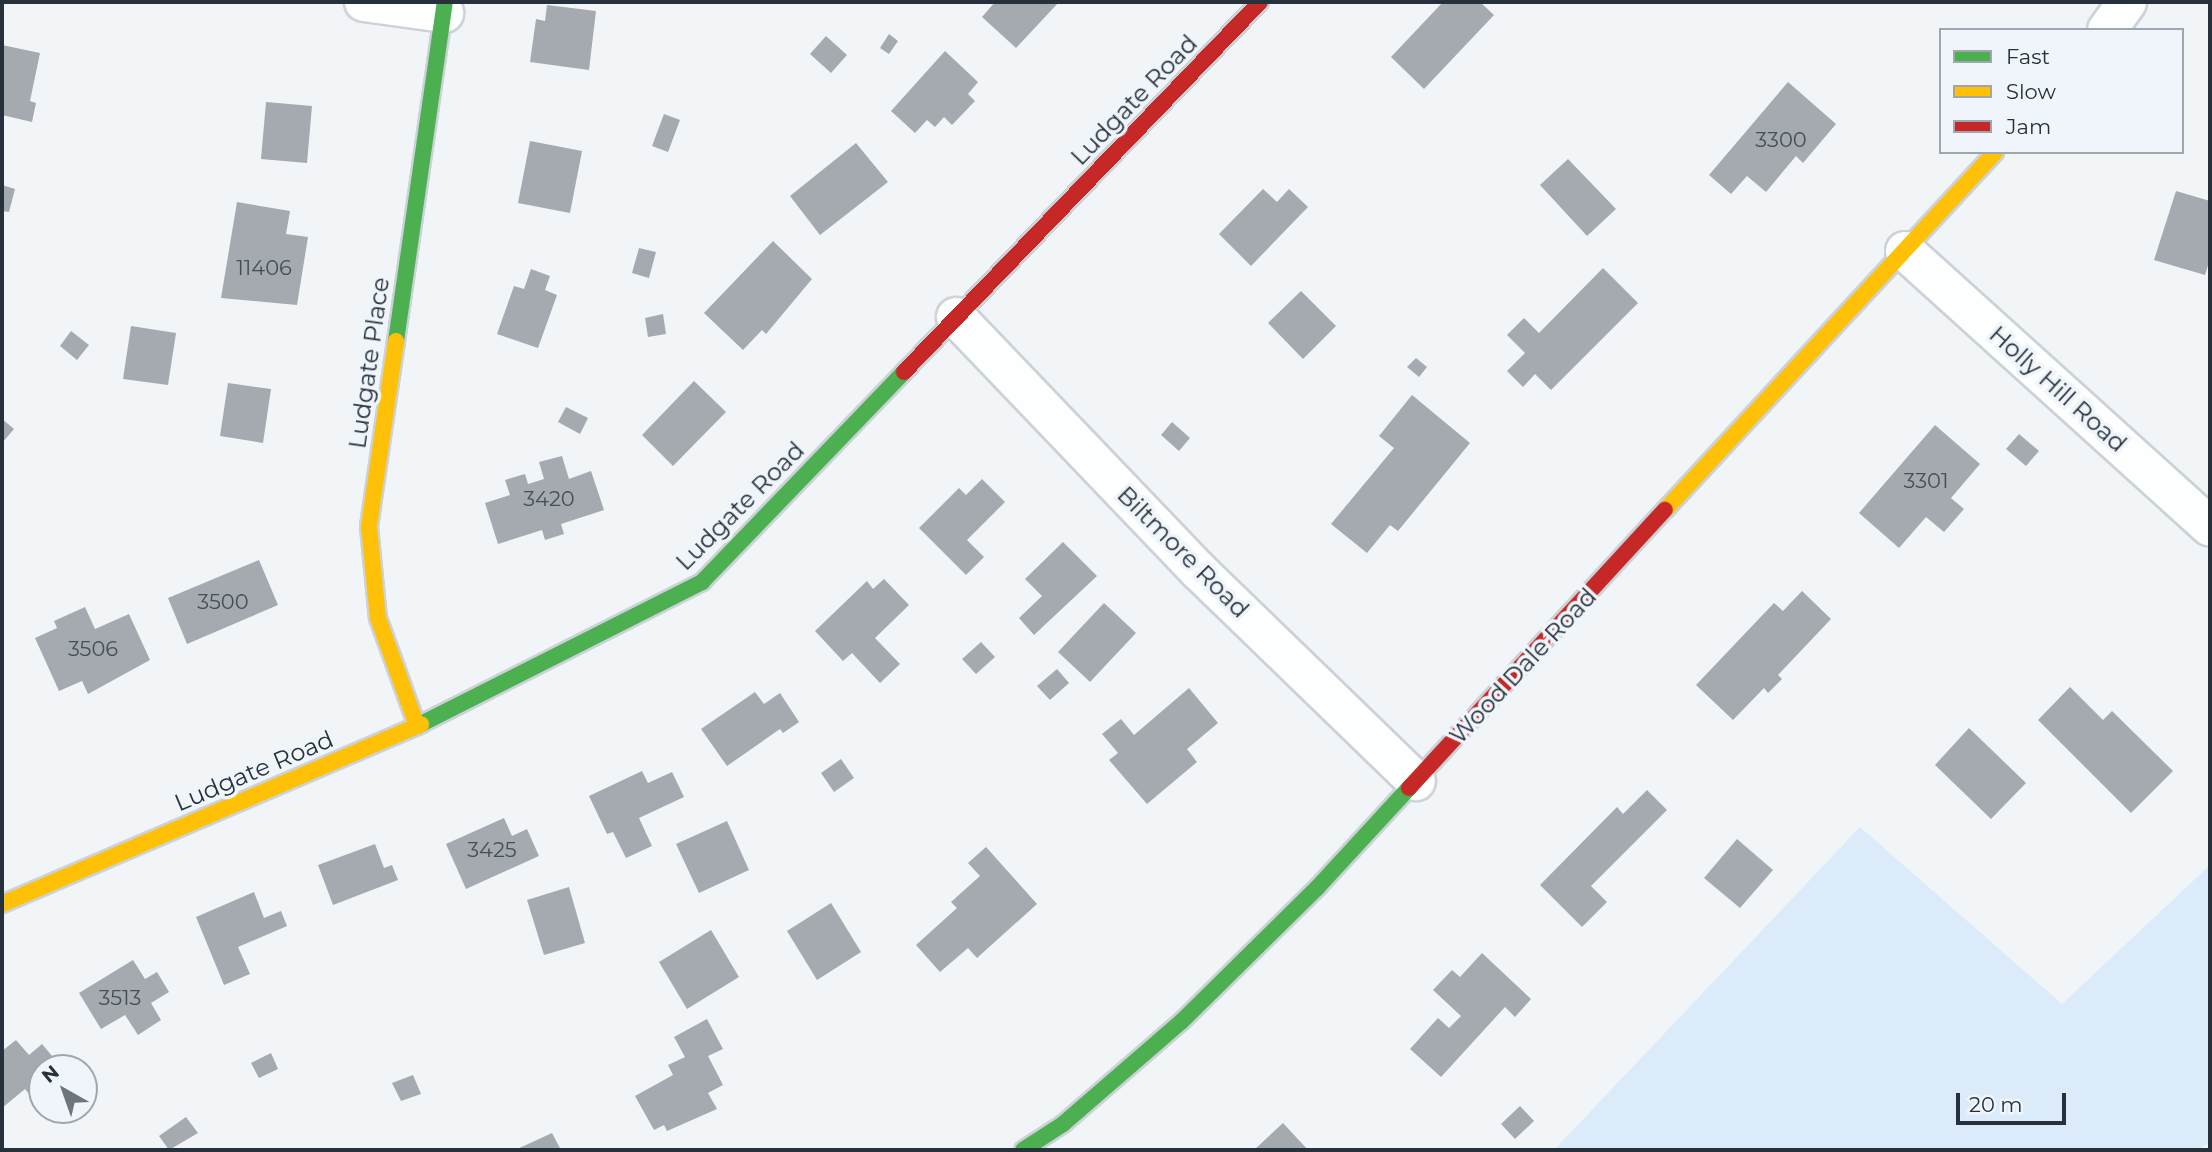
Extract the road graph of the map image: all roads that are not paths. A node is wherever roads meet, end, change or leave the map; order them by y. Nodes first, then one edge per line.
1 (364, 2) edge
2 (1260, 2) edge
3 (2127, 2) edge
4 (444, 7) edge
5 (2108, 28) edge
6 (1993, 154) edge
7 (1905, 251) junction
8 (956, 317) junction
9 (2210, 527) edge
10 (417, 726) junction
11 (1416, 781) junction
12 (2, 905) edge
13 (1023, 1150) edge

1 - 4 street
2 - 8 street, Ludgate Road
3 - 5 street
4 - 10 street, Ludgate Place
6 - 7 street, Wood Dale Road
7 - 9 street, Holly Hill Road
7 - 11 street, Wood Dale Road
8 - 10 street, Ludgate Road
8 - 11 street, Biltmore Road
10 - 12 street, Ludgate Road
11 - 13 street, Wood Dale Road

